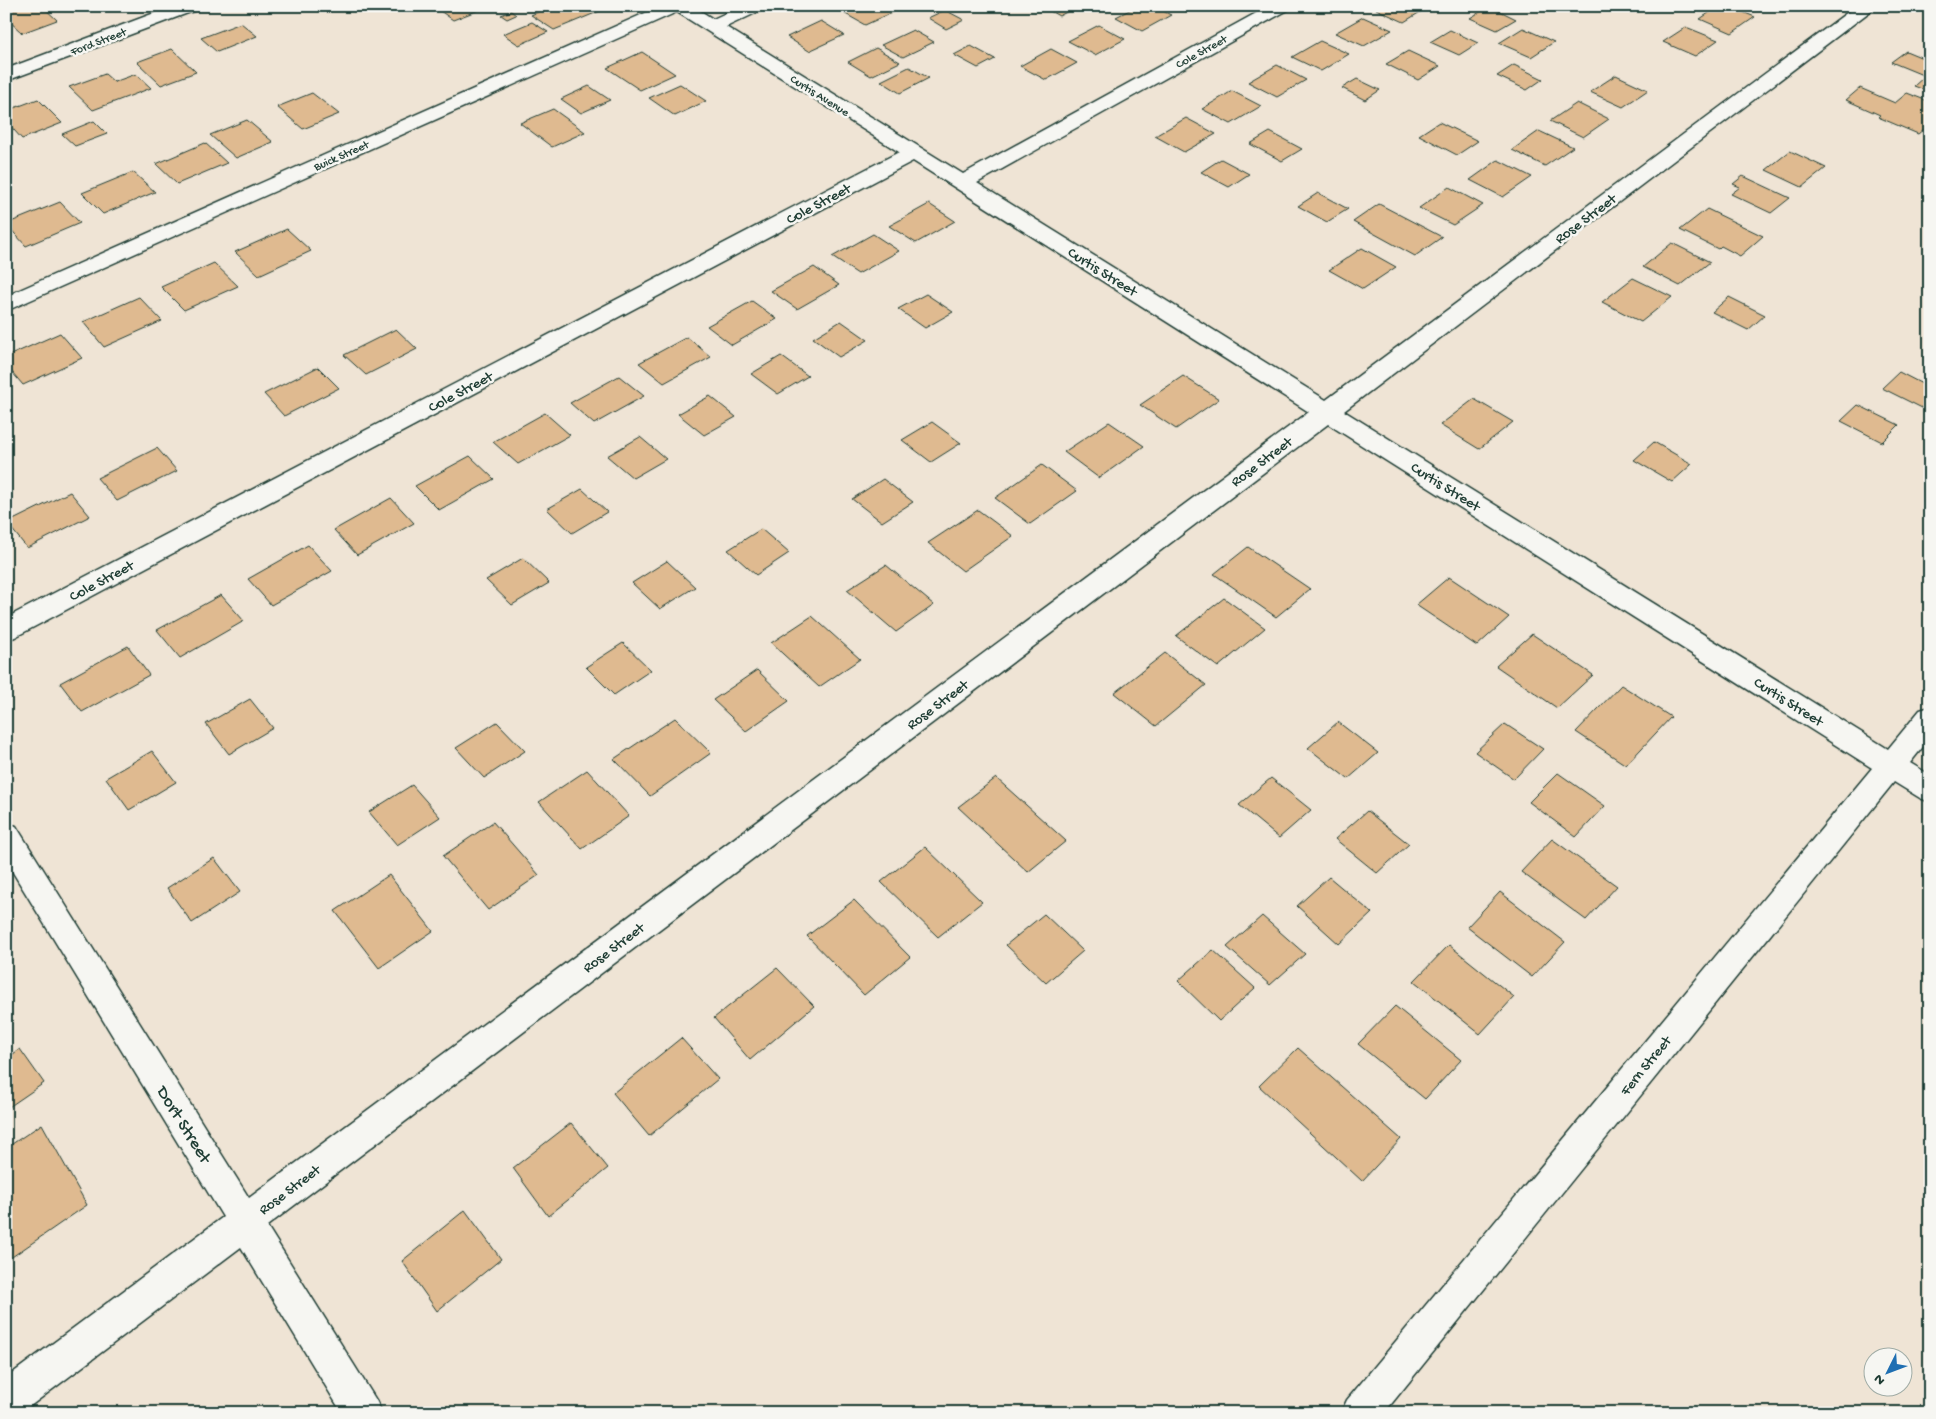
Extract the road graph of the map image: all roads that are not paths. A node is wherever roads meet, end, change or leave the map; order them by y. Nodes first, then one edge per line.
1 (190, 6) edge
2 (678, 6) edge
3 (756, 6) edge
4 (1282, 6) edge
5 (1868, 6) edge
6 (711, 26) junction
7 (6, 75) edge
8 (913, 153) junction
9 (962, 183) junction
10 (6, 304) edge
11 (1327, 412) junction
12 (6, 630) edge
13 (1930, 718) edge
14 (1891, 766) junction
15 (1930, 790) edge
16 (6, 835) edge
17 (245, 1222) junction
18 (6, 1401) edge
19 (363, 1413) edge
20 (1360, 1413) edge

1 - 7 street, Ford Street
2 - 6 street, Curtis Avenue
2 - 10 street, Buick Street
3 - 6 street
4 - 9 street, Cole Street
5 - 11 street, Rose Street
6 - 8 street, Curtis Avenue
8 - 9 street, Curtis Avenue
8 - 12 street, Cole Street
9 - 11 street, Curtis Street
11 - 14 street, Curtis Street
11 - 17 street, Rose Street
13 - 14 street, Fern Street
14 - 15 street, Curtis Street
14 - 20 street, Fern Street
16 - 17 street, Dort Street
17 - 18 street, Rose Street
17 - 19 street, Dort Street

